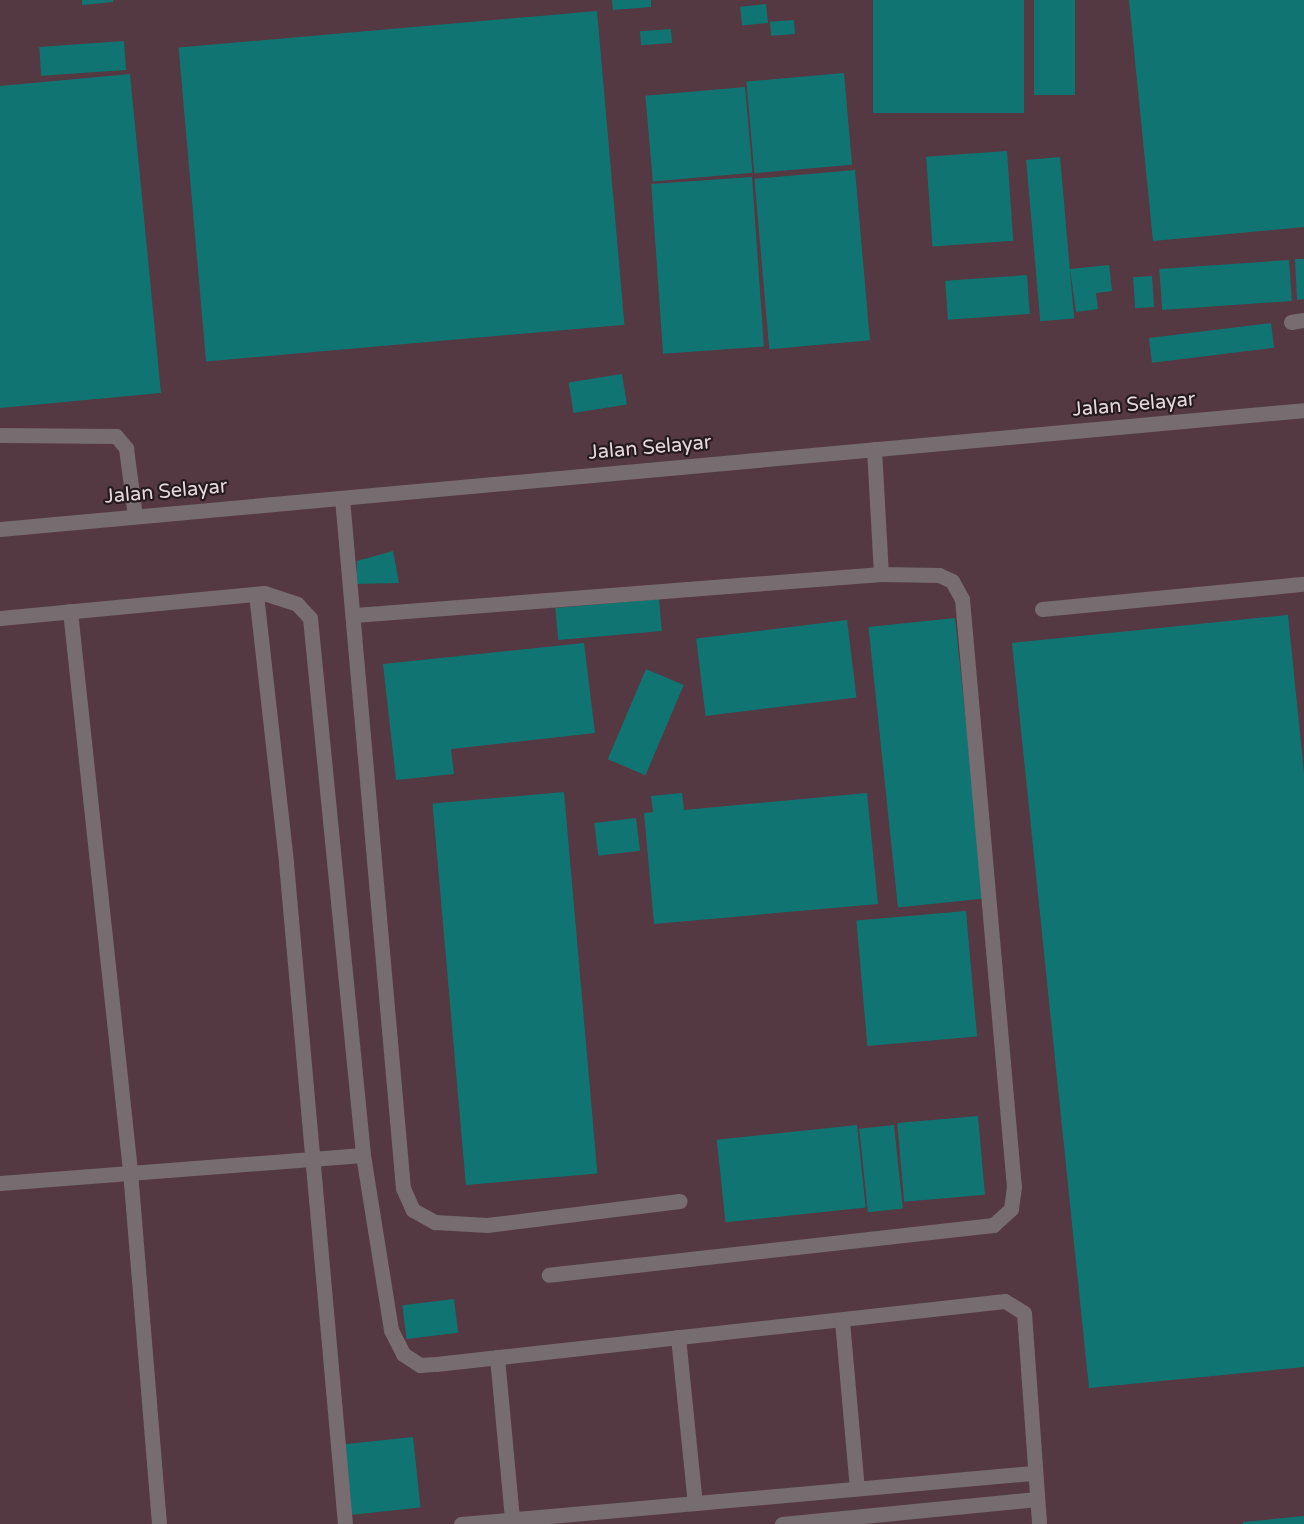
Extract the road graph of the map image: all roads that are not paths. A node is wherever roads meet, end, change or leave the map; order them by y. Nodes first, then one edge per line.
1 (1304, 410) edge
2 (0, 435) edge
3 (874, 449) junction
4 (342, 498) junction
5 (135, 516) junction
6 (0, 529) edge
7 (881, 574) junction
8 (1304, 584) edge
9 (256, 594) junction
10 (1042, 609) dead end
11 (70, 611) junction
12 (355, 615) junction
13 (0, 618) edge
14 (363, 1155) junction
15 (312, 1159) junction
16 (130, 1172) junction
17 (0, 1183) edge
18 (680, 1201) dead end
19 (549, 1275) dead end
20 (842, 1321) junction
21 (678, 1337) junction
22 (497, 1357) junction
23 (1033, 1473) junction
24 (857, 1488) junction
25 (1037, 1499) junction
26 (695, 1503) junction
27 (512, 1520) junction
28 (159, 1524) edge
29 (345, 1524) edge
30 (461, 1524) edge
31 (782, 1524) edge
32 (1039, 1524) edge

1 - 3 street, Jalan Selayar
2 - 5 street
3 - 4 street, Jalan Selayar
3 - 7 street
4 - 5 street, Jalan Selayar
4 - 12 street
5 - 6 street, Jalan Selayar
7 - 12 street
7 - 19 street
8 - 10 street
9 - 11 street
9 - 14 street
9 - 15 street
11 - 13 street
11 - 16 street
12 - 18 street
14 - 15 street
14 - 22 street
15 - 16 street
15 - 29 street
16 - 17 street
16 - 28 street
20 - 21 street
20 - 23 street
20 - 24 street
21 - 22 street
21 - 26 street
22 - 27 street
23 - 24 street
23 - 25 street
24 - 26 street
25 - 31 street
25 - 32 street
26 - 27 street
27 - 30 street

